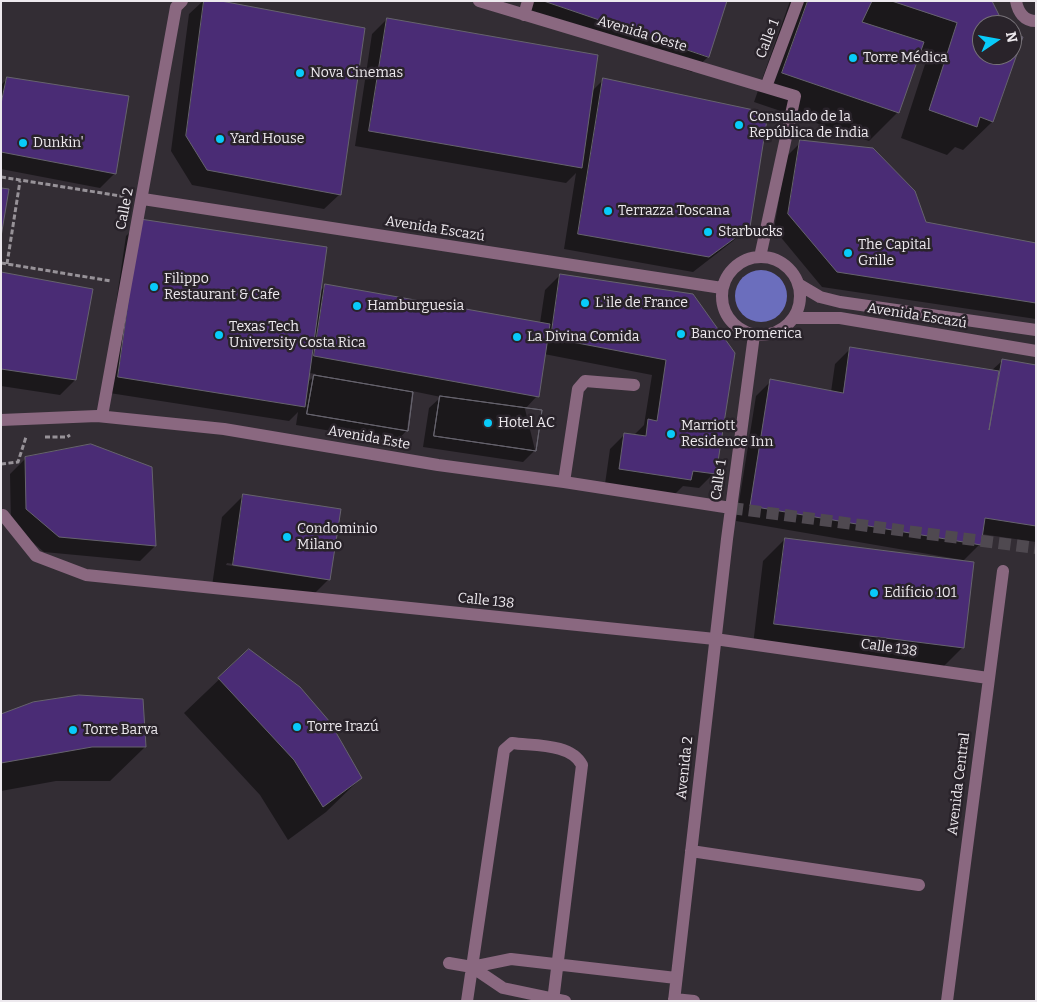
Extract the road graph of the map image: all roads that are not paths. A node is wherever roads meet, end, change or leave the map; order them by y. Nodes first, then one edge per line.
1 (479, 1) edge
2 (528, 1) edge
3 (798, 1) edge
4 (1016, 1) edge
5 (179, 4) edge
6 (524, 14) junction
7 (1036, 21) edge
8 (766, 87) junction
9 (143, 199) junction
10 (760, 257) junction
11 (798, 284) junction
12 (722, 288) junction
13 (793, 318) junction
14 (1036, 330) edge
15 (754, 335) junction
16 (1036, 351) edge
17 (634, 384) dead end
18 (100, 416) junction
19 (1, 420) edge
20 (564, 482) junction
21 (731, 508) junction
22 (3, 515) dead end
23 (727, 539) joint
24 (1002, 571) dead end
25 (715, 639) junction
26 (988, 678) junction
27 (691, 852) junction
28 (919, 885) dead end
29 (449, 963) dead end
30 (558, 964) junction
31 (472, 968) junction
32 (676, 978) junction
33 (557, 1000) edge
34 (674, 1000) edge
35 (467, 1001) edge
36 (694, 1001) edge
37 (947, 1001) edge

1 - 6 street, Avenida Oeste
2 - 6 street
3 - 8 street, Calle 1
4 - 7 street
5 - 9 street, Calle 2
6 - 8 street, Avenida Oeste
8 - 10 street, Avenida Oeste
9 - 12 street, Avenida Escazú
9 - 18 street, Calle 2
10 - 11 street
10 - 12 street
11 - 13 street
11 - 14 street, Avenida Escazú
12 - 15 street
13 - 15 street
13 - 16 street, Avenida Escazú
15 - 21 street, Calle 1
17 - 20 street
18 - 19 street, Avenida Este
18 - 20 street, Avenida Este
20 - 21 street, Avenida Este
21 - 23 street, Calle 1
22 - 25 street, Calle 138
23 - 25 street, Avenida 2
24 - 26 street, Avenida Central
25 - 26 street, Calle 138
25 - 27 street, Avenida 2
26 - 37 street, Avenida Central
27 - 28 street
27 - 32 street, Avenida 2
29 - 31 street
30 - 31 street
30 - 31 street
30 - 32 street
30 - 33 street
31 - 33 street
31 - 35 street
32 - 34 street, Avenida 2
34 - 36 street

